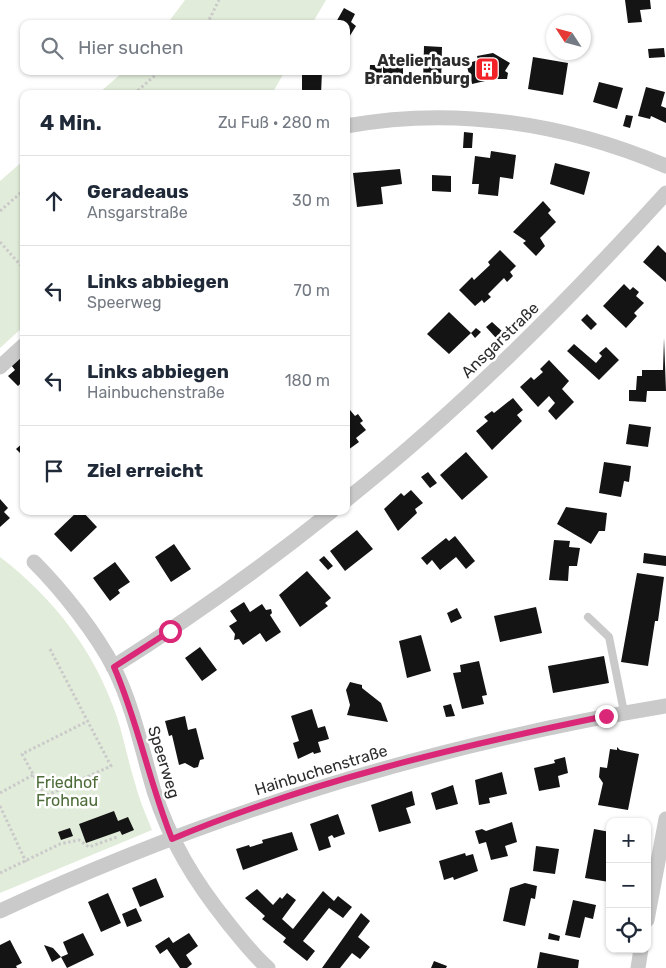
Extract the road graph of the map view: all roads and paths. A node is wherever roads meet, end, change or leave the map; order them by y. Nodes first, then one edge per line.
1 (219, 0) edge
2 (208, 20) edge
3 (155, 75) edge
4 (139, 90) edge
5 (350, 126) edge
6 (666, 166) edge
7 (666, 193) edge
8 (20, 194) edge
9 (0, 211) edge
10 (0, 242) edge
11 (20, 264) edge
12 (20, 349) edge
13 (0, 367) edge
14 (350, 497) edge
15 (327, 515) edge
16 (34, 562) dead end
17 (588, 617) dead end
18 (50, 649) dead end
19 (114, 667) junction
20 (666, 706) edge
21 (624, 712) junction
22 (88, 722) junction
23 (33, 775) junction
24 (0, 793) edge
25 (0, 806) edge
26 (666, 818) edge
27 (117, 837) dead end
28 (172, 839) junction
29 (26, 862) junction
30 (0, 873) edge
31 (649, 908) edge
32 (0, 911) edge
33 (640, 953) edge
34 (268, 968) edge
35 (638, 968) edge

1 - 2 path
3 - 4 path
5 - 6 street
7 - 14 street, Ansgarstraße
8 - 9 path
10 - 11 path
12 - 13 street
15 - 19 street
16 - 19 street, Speerweg
17 - 21 lane
18 - 22 path
19 - 28 street, Speerweg
20 - 21 street, Hainbuchenstraße
21 - 28 street, Hainbuchenstraße
22 - 23 path
22 - 23 path
23 - 24 path
25 - 29 path
26 - 31 street
27 - 29 path
28 - 32 street, Hainbuchenstraße
28 - 34 street, Speerweg
29 - 30 path
33 - 35 street

